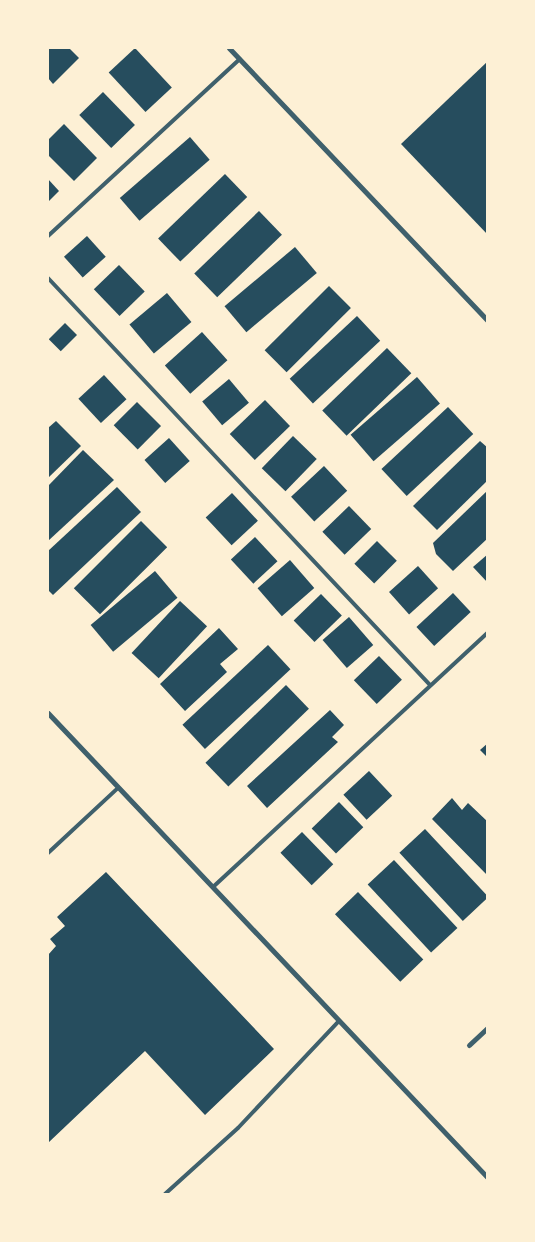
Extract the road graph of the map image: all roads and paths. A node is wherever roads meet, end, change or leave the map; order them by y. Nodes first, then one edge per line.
1 (228, 48) edge
2 (240, 59) junction
3 (48, 236) edge
4 (48, 278) edge
5 (488, 321) edge
6 (488, 632) edge
7 (430, 685) junction
8 (48, 713) edge
9 (118, 788) junction
10 (48, 853) edge
11 (213, 887) junction
12 (340, 1021) junction
13 (488, 1027) edge
14 (469, 1045) dead end
15 (488, 1178) edge
16 (165, 1194) edge

1 - 2 street
2 - 3 lane
2 - 5 street
4 - 7 lane
6 - 7 lane
7 - 11 lane
8 - 9 street
9 - 10 lane
9 - 11 street
11 - 12 street
12 - 15 street
12 - 16 lane
13 - 14 street

